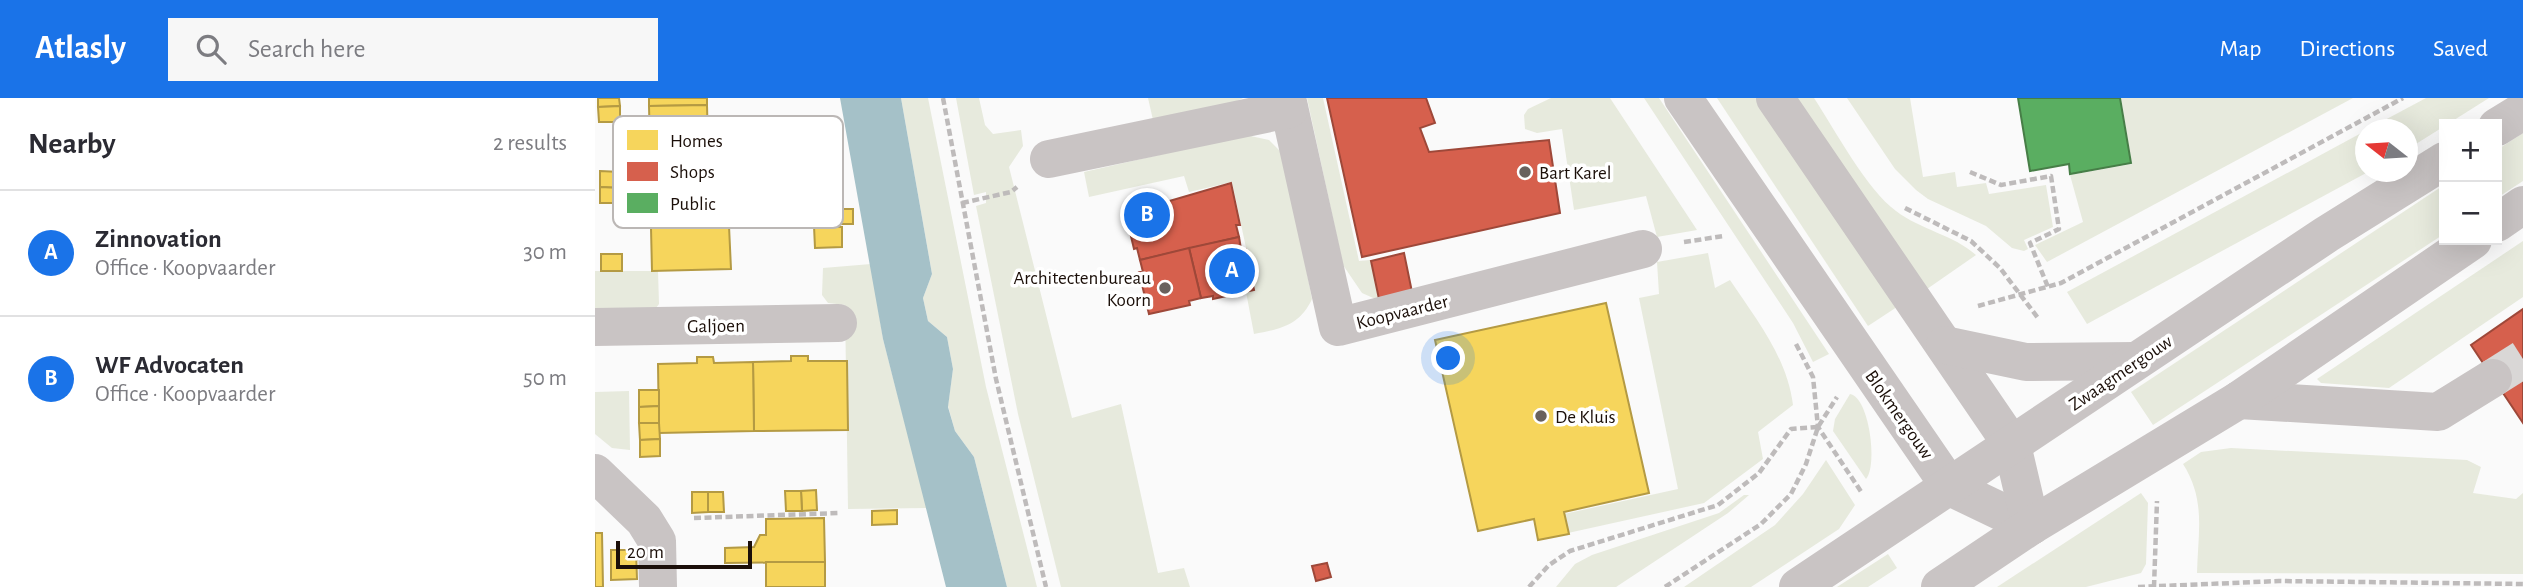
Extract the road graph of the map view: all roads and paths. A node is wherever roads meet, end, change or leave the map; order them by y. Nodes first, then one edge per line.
1 (943, 98) edge
2 (1683, 98) edge
3 (1775, 98) edge
4 (2403, 98) edge
5 (1288, 103) edge
6 (2523, 111) edge
7 (2502, 124) edge
8 (1049, 159) joint
9 (2439, 163) edge
10 (1970, 172) dead end
11 (962, 203) junction
12 (1898, 204) dead end
13 (2523, 205) edge
14 (2502, 220) edge
15 (2466, 245) edge
16 (1643, 249) dead end
17 (2048, 287) junction
18 (2022, 295) junction
19 (1969, 309) dead end
20 (838, 323) dead end
21 (595, 327) edge
22 (1945, 345) junction
23 (2135, 361) junction
24 (2493, 378) tunnel mouth
25 (1843, 388) dead end
26 (2239, 400) junction
27 (1814, 406) dead end
28 (1818, 427) junction
29 (2012, 445) junction
30 (595, 473) edge
31 (1950, 487) junction
32 (839, 513) dead end
33 (644, 520) junction
34 (2031, 526) junction
35 (2523, 584) edge
36 (2154, 586) edge
37 (658, 587) edge
38 (1047, 587) edge
39 (1529, 587) edge
40 (1665, 587) edge
41 (1798, 587) edge
42 (1940, 587) edge
43 (2138, 587) edge

1 - 11 path
2 - 31 street, Blokmergouw
3 - 22 street
4 - 17 path
5 - 8 street, Koopvaarder
5 - 16 street, Koopvaarder
6 - 7 street
8 - 11 path
9 - 23 street, Zwaagmergouw
10 - 17 path
11 - 38 path
12 - 18 path
13 - 14 street
15 - 26 street
17 - 18 path
18 - 19 path
20 - 21 street, Galjoen
22 - 23 street
22 - 29 street
23 - 29 street, Zwaagmergouw
24 - 26 street
25 - 28 path
26 - 34 street
27 - 28 path
28 - 39 path
28 - 40 path
29 - 31 street, Zwaagmergouw
29 - 34 street
30 - 33 street
31 - 34 street, Blokmergouw
31 - 41 street, Zwaagmergouw
32 - 33 path
33 - 37 street
34 - 42 street
35 - 36 path
36 - 43 path

